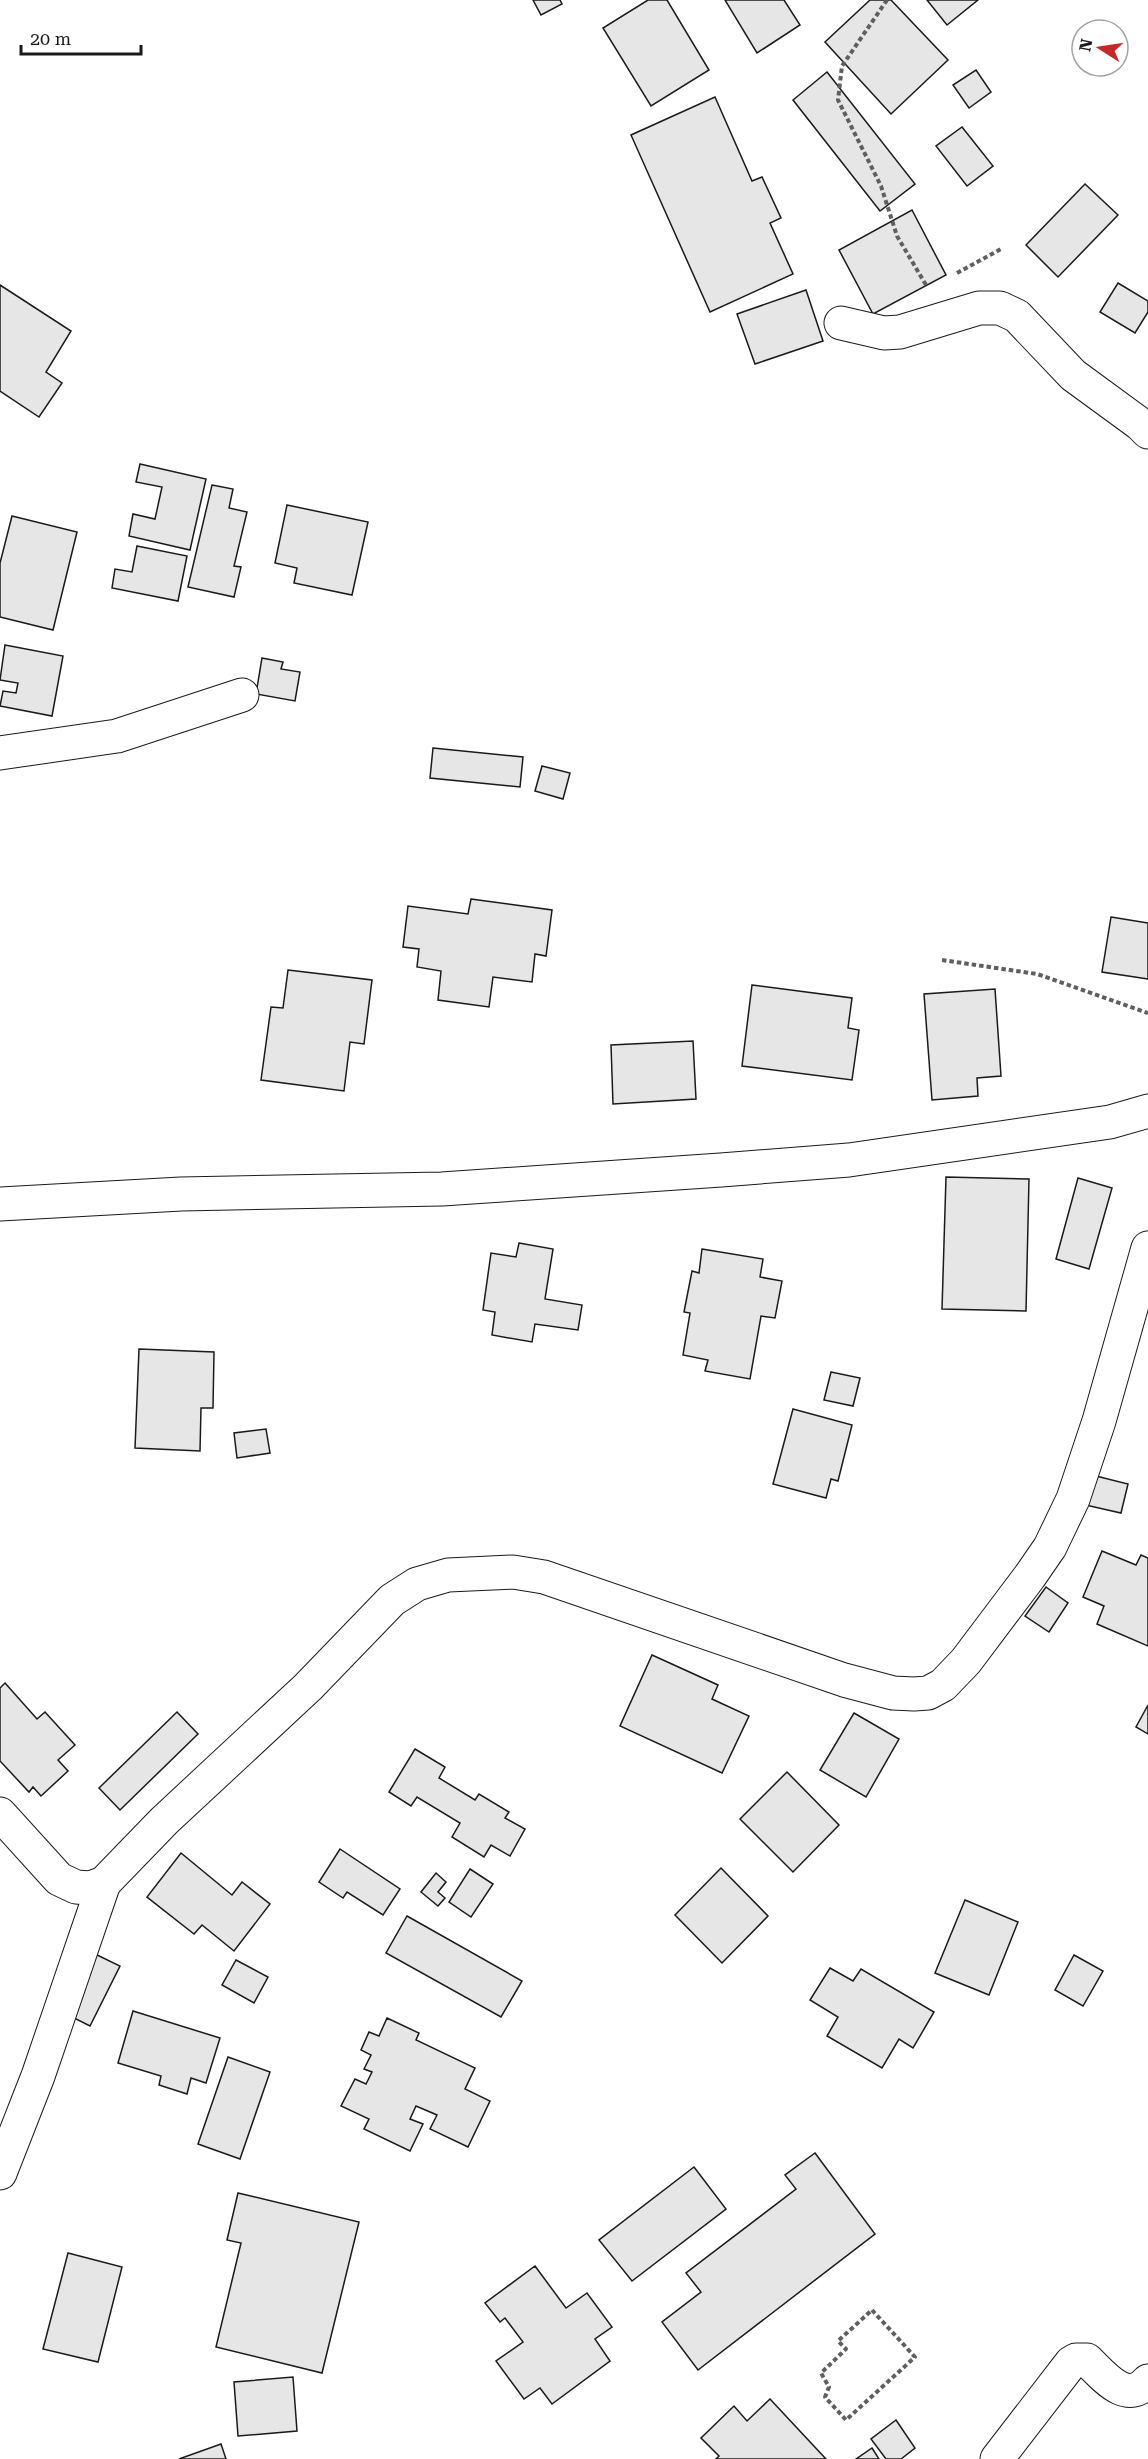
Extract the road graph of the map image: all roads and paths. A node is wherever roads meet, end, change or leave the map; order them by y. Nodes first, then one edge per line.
1 (886, 0) edge
2 (1001, 249) dead end
3 (949, 277) dead end
4 (928, 289) dead end
5 (841, 323) dead end
6 (1148, 432) edge
7 (242, 695) dead end
8 (0, 753) edge
9 (942, 960) dead end
10 (1148, 1013) edge
11 (1148, 1111) edge
12 (0, 1204) edge
13 (1148, 1248) edge
14 (0, 1814) edge
15 (104, 1883) junction
16 (0, 2173) edge
17 (1148, 2381) edge
18 (825, 2397) joint
19 (997, 2459) edge

1 - 4 path
2 - 3 path
5 - 6 street
7 - 8 street
9 - 10 path
11 - 12 street
13 - 15 street
14 - 15 street
15 - 16 street
17 - 19 street
18 - 18 path

